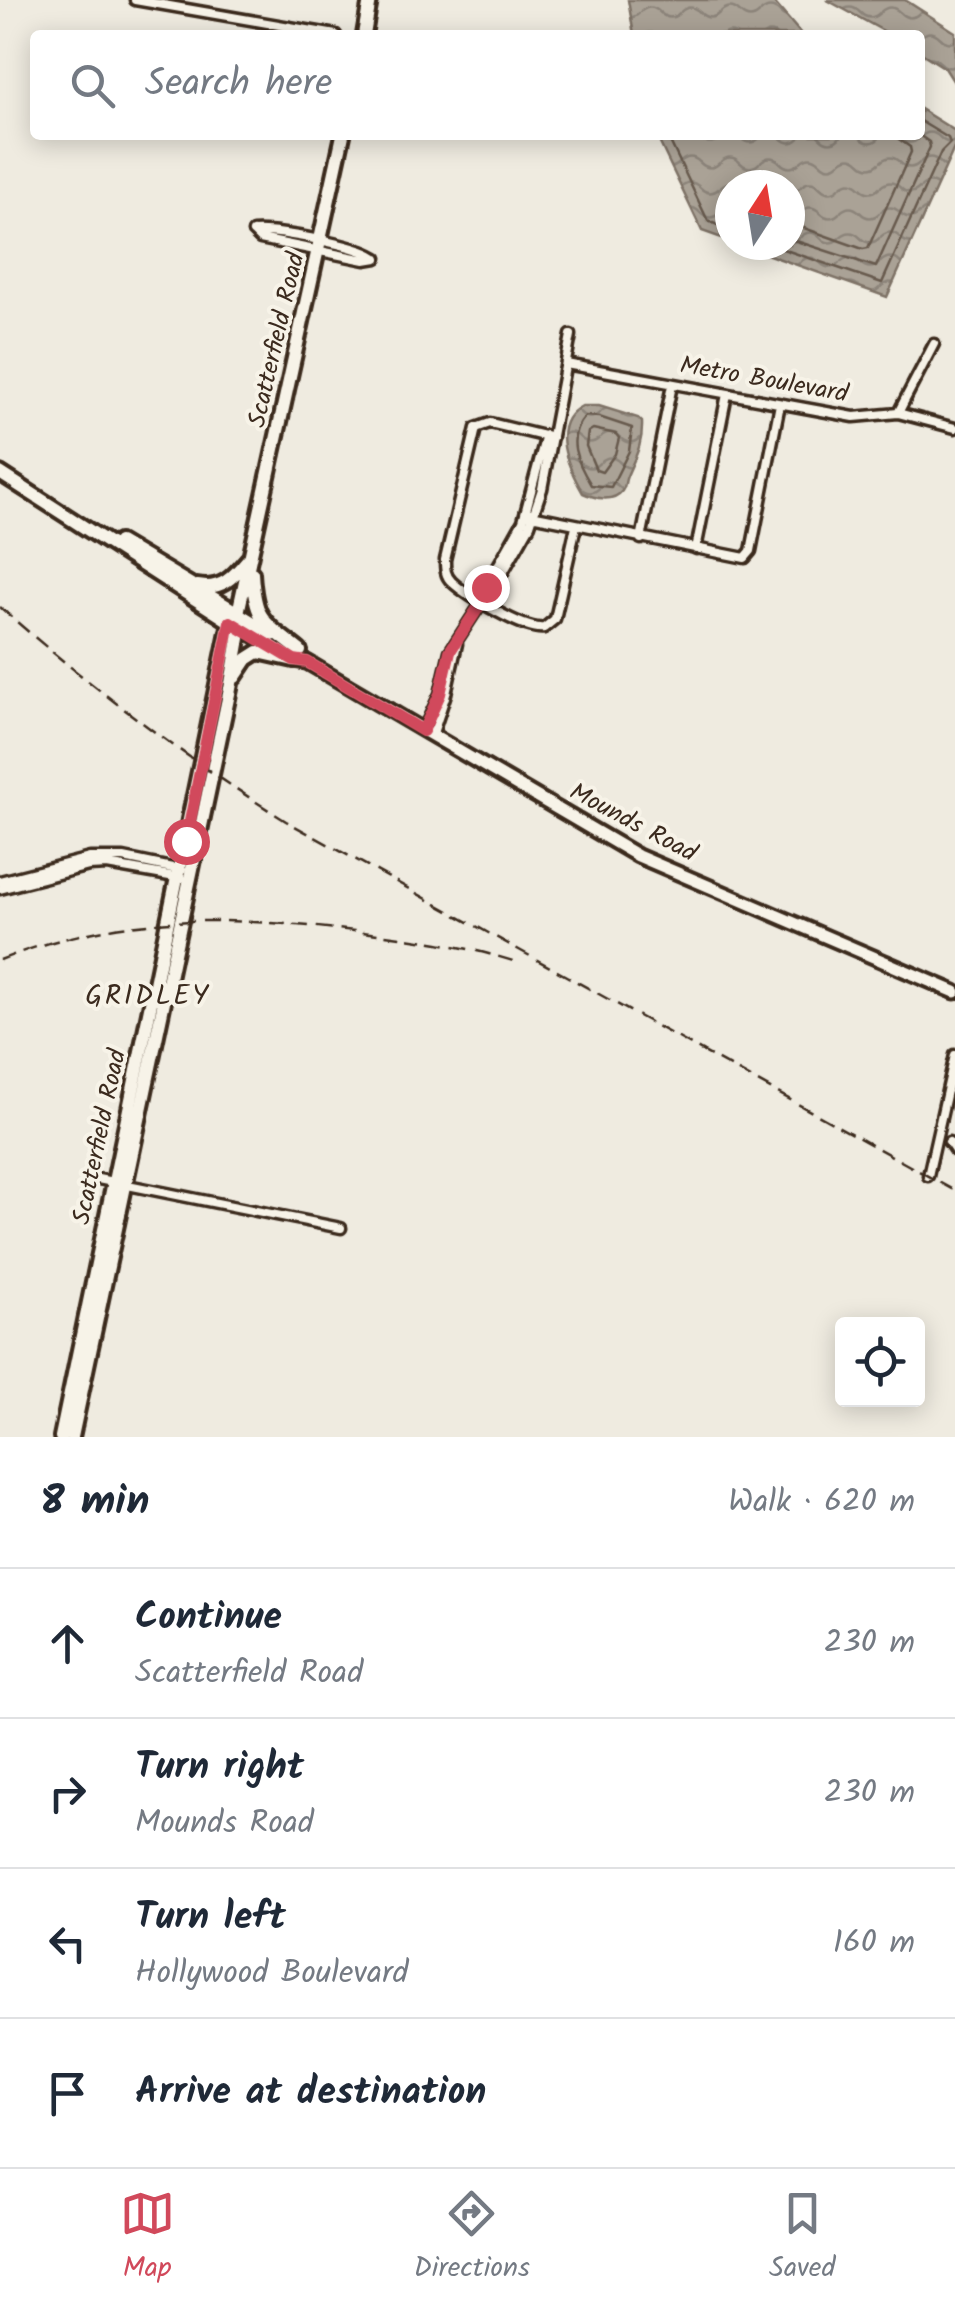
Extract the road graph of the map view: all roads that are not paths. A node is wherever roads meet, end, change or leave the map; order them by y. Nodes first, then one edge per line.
1 (135, 0) edge
2 (370, 0) edge
3 (159, 2) edge
4 (309, 30) edge
5 (365, 30) edge
6 (342, 140) edge
7 (321, 247) junction
8 (571, 335) dead end
9 (934, 344) dead end
10 (566, 364) junction
11 (672, 384) junction
12 (727, 394) junction
13 (780, 404) junction
14 (898, 412) junction
15 (955, 428) edge
16 (549, 434) junction
17 (0, 473) edge
18 (529, 515) junction
19 (576, 526) junction
20 (640, 538) junction
21 (696, 549) junction
22 (252, 556) junction
23 (191, 591) junction
24 (482, 602) junction
25 (236, 621) junction
26 (301, 657) junction
27 (224, 662) junction
28 (230, 689) junction
29 (427, 734) junction
30 (184, 874) junction
31 (0, 881) edge
32 (0, 890) edge
33 (955, 992) edge
34 (955, 1055) edge
35 (952, 1080) edge
36 (942, 1114) junction
37 (955, 1116) edge
38 (955, 1143) edge
39 (955, 1151) edge
40 (928, 1176) dead end
41 (93, 1178) dead end
42 (120, 1183) junction
43 (341, 1228) dead end
44 (61, 1437) edge
45 (72, 1437) edge

1 - 3 street
2 - 5 main road
3 - 4 street
6 - 7 main road, Scatterfield Road
7 - 7 street
7 - 7 street
7 - 22 main road, Scatterfield Road
8 - 10 street
9 - 14 street
10 - 11 street, Metro Boulevard
10 - 16 street
11 - 12 street, Metro Boulevard
11 - 20 street
12 - 13 street, Metro Boulevard
12 - 21 street
13 - 14 street, Metro Boulevard
13 - 21 street
14 - 15 street, Metro Boulevard
16 - 18 street
16 - 24 street
17 - 23 main road, Mounds Road
18 - 19 street
18 - 24 street
19 - 20 street
19 - 24 street
20 - 21 street
22 - 23 main road
22 - 25 main road, Scatterfield Road
22 - 26 main road
23 - 25 main road, Mounds Road
23 - 27 main road
24 - 29 street
25 - 26 main road, Mounds Road
25 - 27 main road, Scatterfield Road
25 - 28 main road, Scatterfield Road
26 - 28 main road
26 - 29 main road, Mounds Road
27 - 30 main road, Scatterfield Road
28 - 30 main road, Scatterfield Road
29 - 33 main road, Mounds Road
30 - 31 street
30 - 32 street
30 - 42 main road, Scatterfield Road
34 - 35 street
35 - 36 street
36 - 37 street
36 - 40 street
38 - 39 street
41 - 42 street
42 - 43 street
42 - 44 main road, Scatterfield Road
42 - 45 main road, Scatterfield Road

